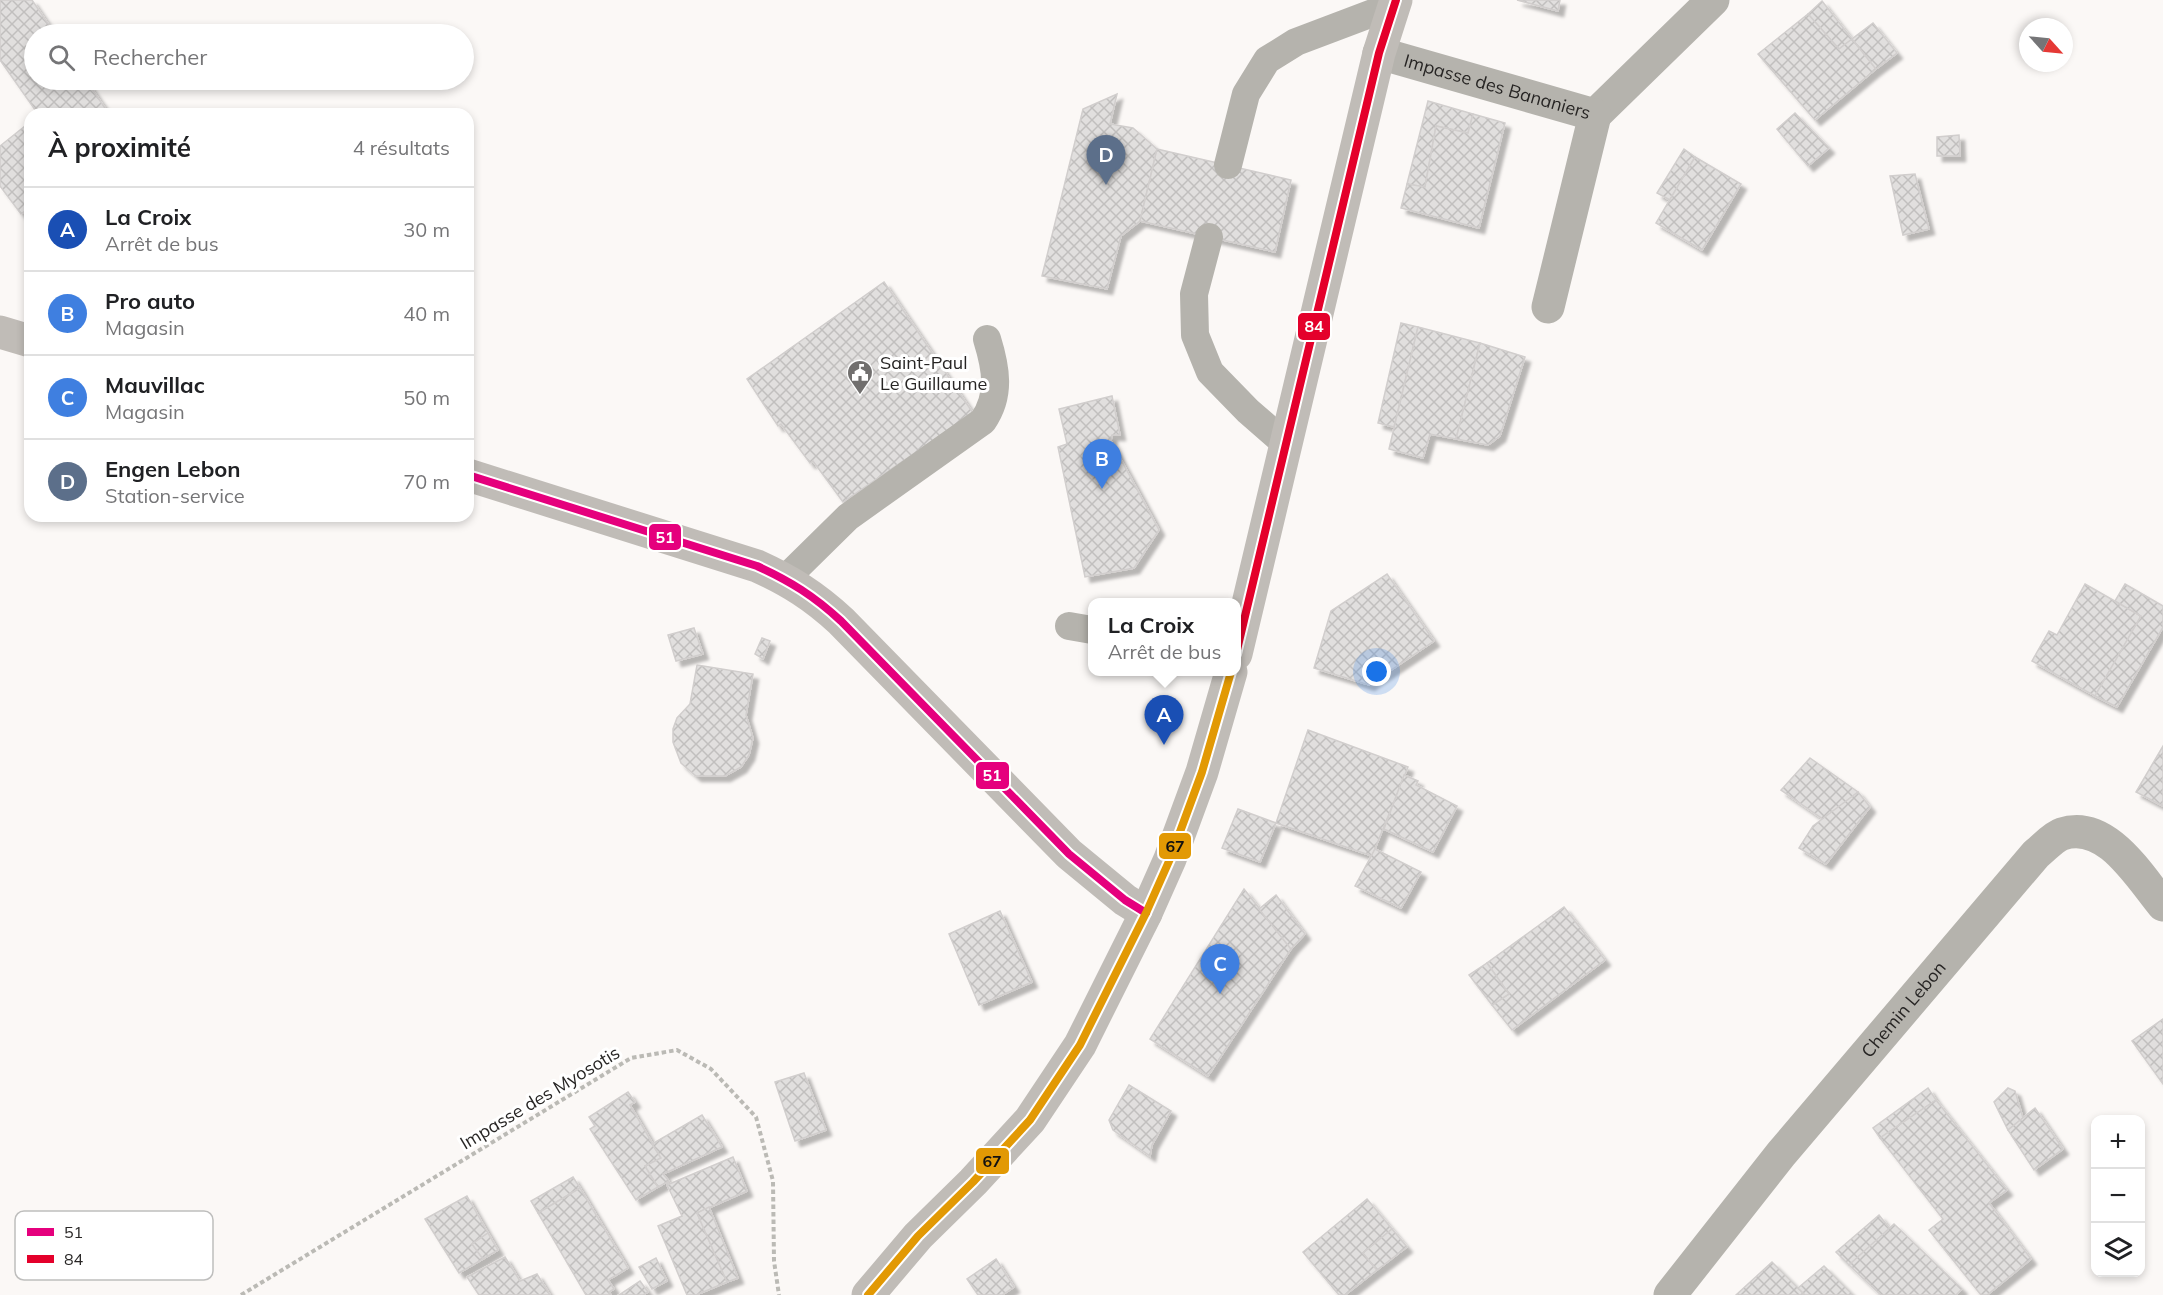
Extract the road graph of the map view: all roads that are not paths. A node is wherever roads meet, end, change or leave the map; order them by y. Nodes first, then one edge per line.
1 (1713, 0) edge
2 (1395, 3) edge
3 (1379, 54) junction
4 (1595, 114) junction
5 (1228, 165) dead end
6 (1209, 237) dead end
7 (1548, 307) dead end
8 (0, 332) edge
9 (24, 339) edge
10 (987, 339) dead end
11 (1287, 445) junction
12 (474, 477) edge
13 (785, 579) junction
14 (1241, 634) edge
15 (1230, 676) edge
16 (2163, 905) edge
17 (1146, 913) junction
18 (868, 1295) edge
19 (1670, 1295) edge

1 - 4 street, Impasse des Bananiers
2 - 3 main road
2 - 5 lane
3 - 4 street, Impasse des Bananiers
3 - 11 main road
4 - 7 street
6 - 11 lane
8 - 9 main road
10 - 13 lane
11 - 14 main road
12 - 13 main road
13 - 17 main road
15 - 17 main road
16 - 19 street, Chemin Lebon
17 - 18 main road

